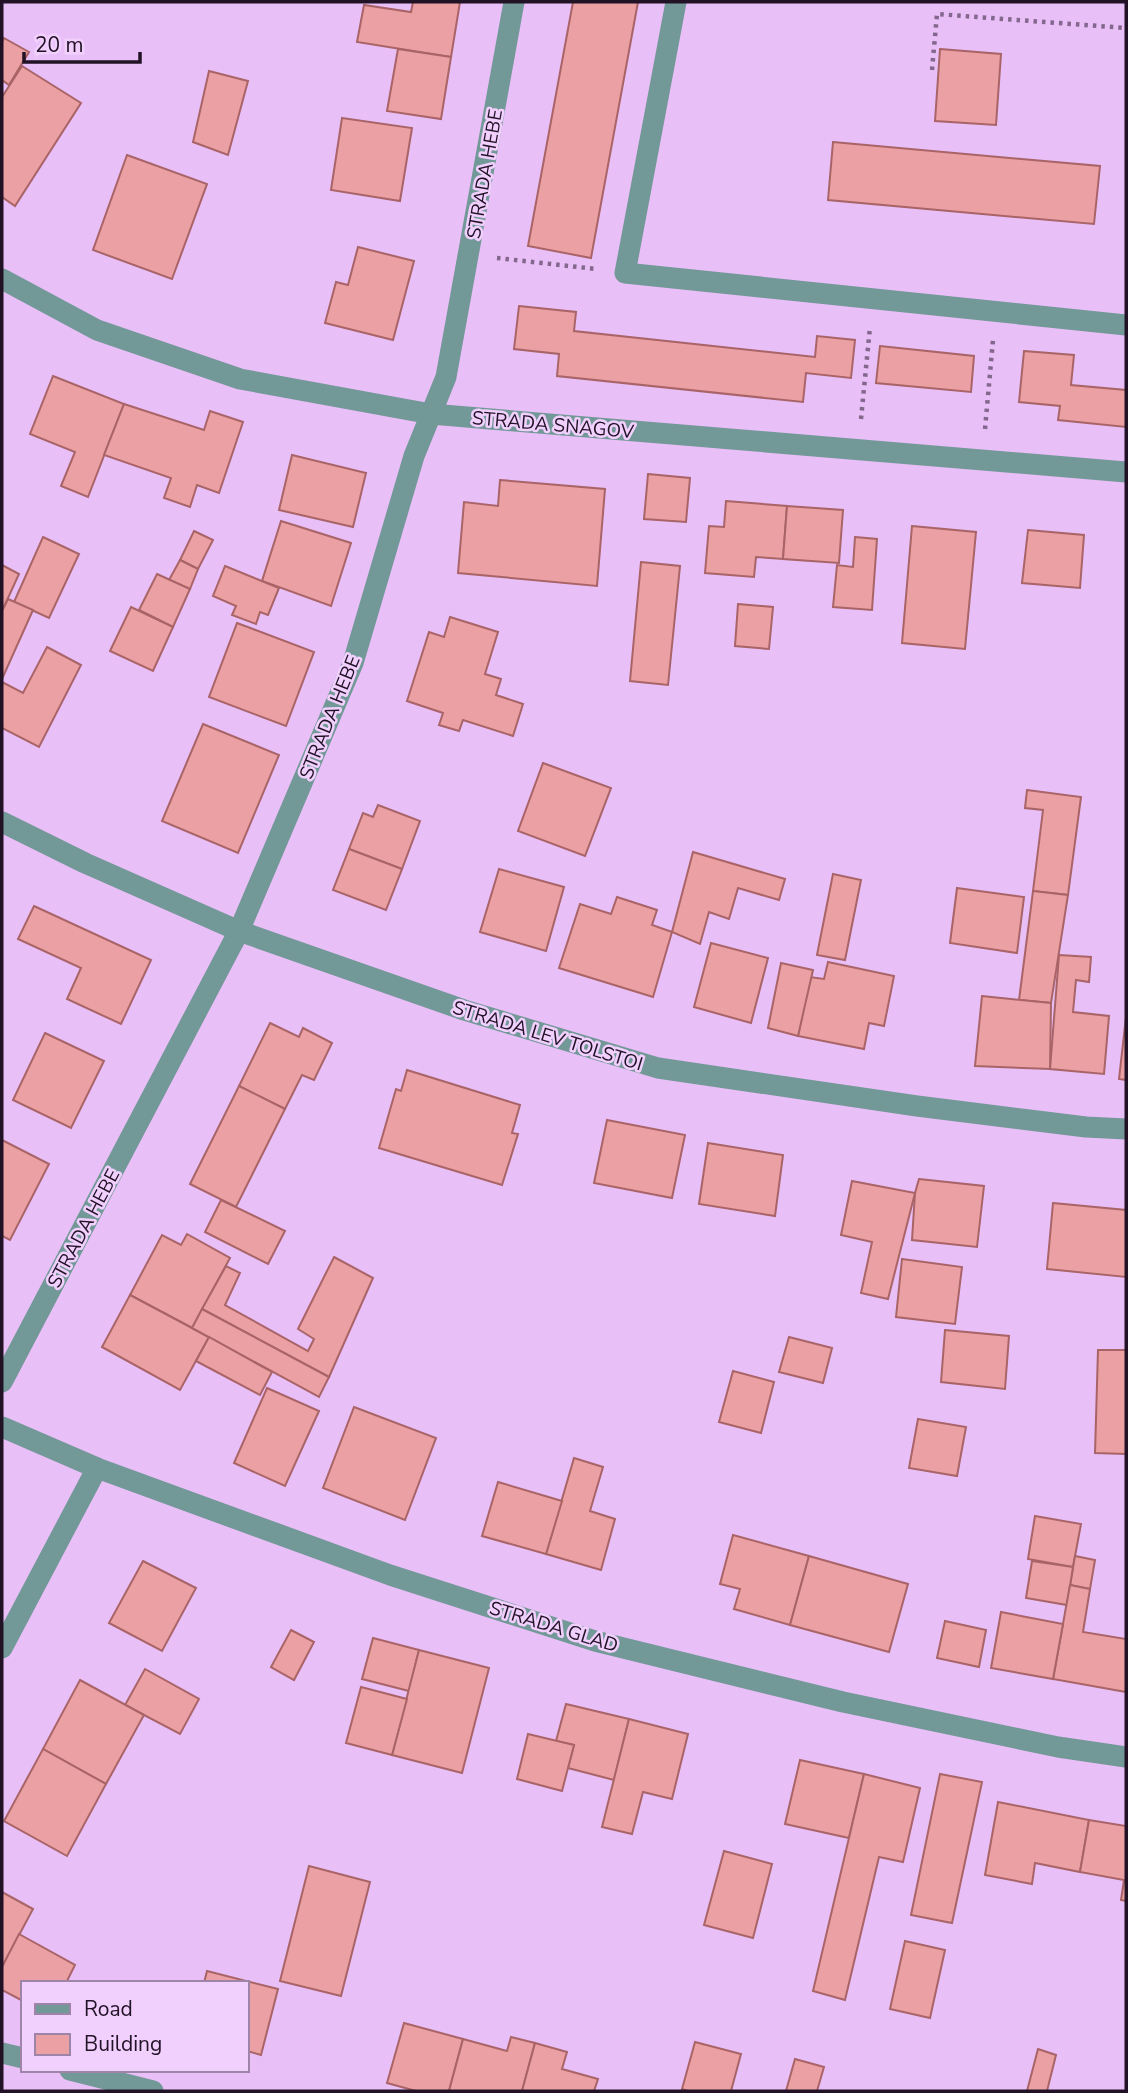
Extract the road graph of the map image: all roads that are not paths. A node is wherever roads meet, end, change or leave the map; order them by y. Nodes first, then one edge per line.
1 (514, 2) edge
2 (676, 2) edge
3 (2, 279) edge
4 (1126, 326) edge
5 (431, 414) junction
6 (1126, 472) edge
7 (2, 822) edge
8 (239, 931) junction
9 (1126, 1129) edge
10 (2, 1382) edge
11 (2, 1427) edge
12 (97, 1468) junction
13 (2, 1648) edge
14 (1126, 1758) edge
15 (2, 2053) edge
16 (21, 2058) edge
17 (79, 2072) edge
18 (153, 2091) edge

1 - 5 street, STRADA HEBE
2 - 4 street
3 - 5 street, STRADA SNAGOV
5 - 6 street, STRADA SNAGOV
5 - 8 street, STRADA HEBE
7 - 8 street, STRADA LEV TOLSTOI
8 - 9 street, STRADA LEV TOLSTOI
8 - 10 street, STRADA HEBE
11 - 12 street, STRADA GLAD
12 - 13 street
12 - 14 street, STRADA GLAD
15 - 16 street
17 - 18 street

